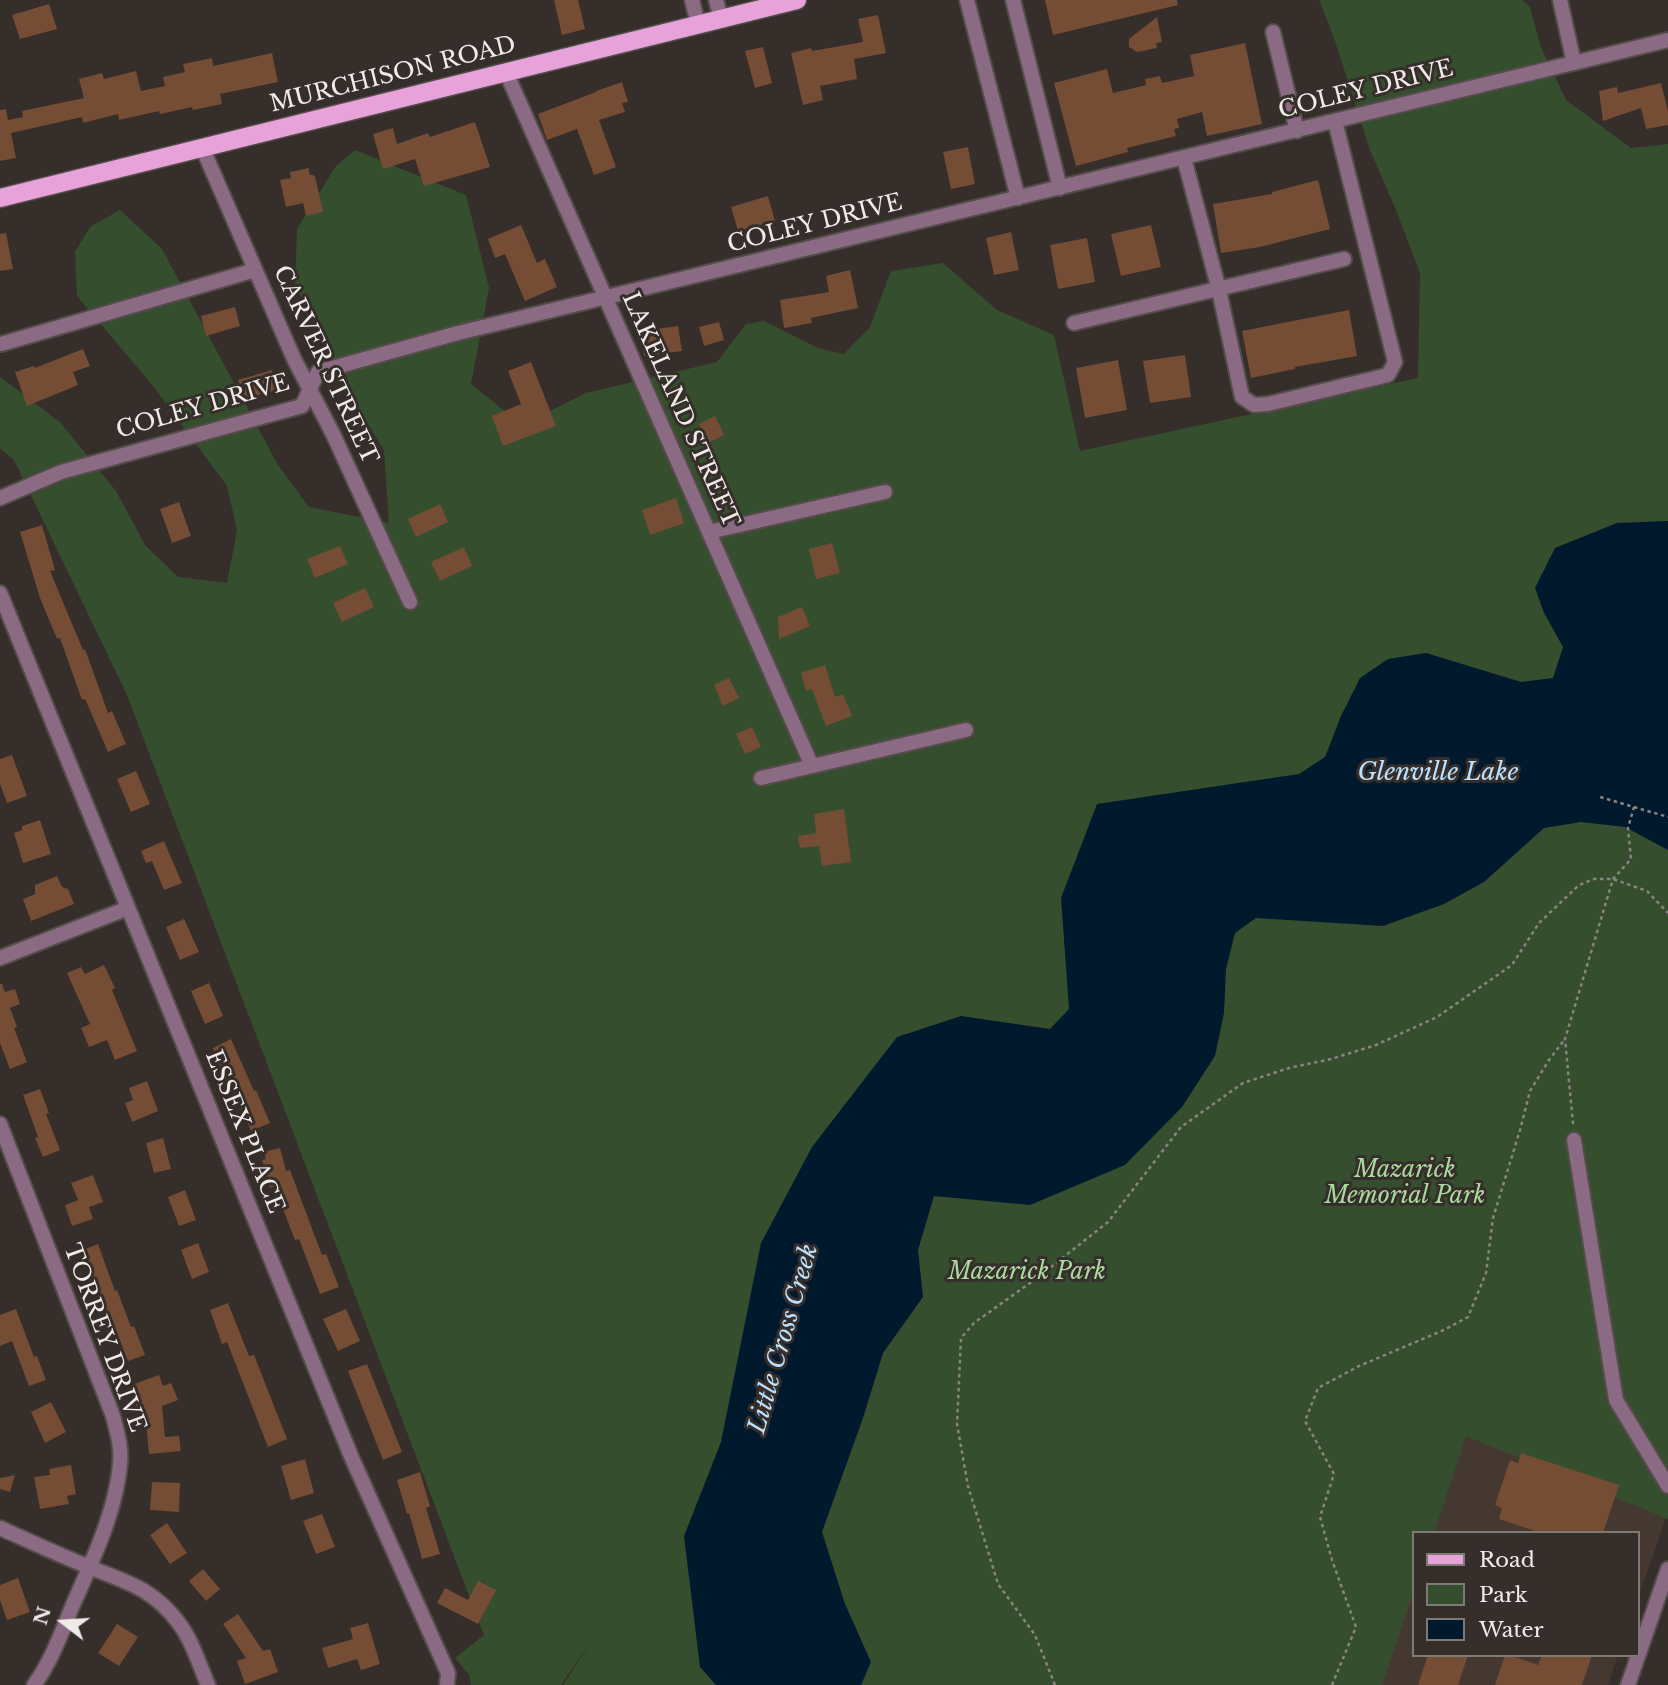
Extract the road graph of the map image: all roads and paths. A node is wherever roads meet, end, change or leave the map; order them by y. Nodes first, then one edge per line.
1 (692, 0) edge
2 (716, 0) edge
3 (797, 0) edge
4 (967, 0) edge
5 (1013, 0) edge
6 (1560, 0) edge
7 (721, 19) junction
8 (698, 24) junction
9 (1273, 32) dead end
10 (1668, 40) edge
11 (1574, 63) junction
12 (506, 72) junction
13 (1335, 121) junction
14 (1297, 131) junction
15 (202, 147) junction
16 (1185, 158) junction
17 (1060, 188) junction
18 (0, 198) edge
19 (1018, 198) junction
20 (1344, 259) dead end
21 (255, 270) junction
22 (1219, 290) junction
23 (606, 297) junction
24 (1074, 323) dead end
25 (1, 344) edge
26 (311, 390) junction
27 (884, 492) dead end
28 (0, 498) edge
29 (709, 532) junction
30 (0, 593) edge
31 (410, 602) dead end
32 (967, 730) dead end
33 (811, 766) junction
34 (761, 778) dead end
35 (1600, 797) dead end
36 (1634, 807) junction
37 (1668, 817) edge
38 (1613, 879) junction
39 (128, 908) junction
40 (1668, 913) edge
41 (0, 958) edge
42 (1565, 1039) junction
43 (0, 1124) edge
44 (1574, 1140) joint
45 (1668, 1486) edge
46 (0, 1528) edge
47 (90, 1567) junction
48 (1668, 1569) edge
49 (1640, 1650) edge
50 (1638, 1657) edge
51 (34, 1685) edge
52 (208, 1685) edge
53 (447, 1685) edge
54 (1055, 1685) edge
55 (1332, 1685) edge
56 (1628, 1685) edge

1 - 8 street
2 - 7 street
3 - 7 main road, MURCHISON ROAD
4 - 19 street
5 - 17 street
6 - 11 street
7 - 8 main road, MURCHISON ROAD
8 - 12 main road, MURCHISON ROAD
9 - 14 street
10 - 11 street, COLEY DRIVE
11 - 13 street, COLEY DRIVE
12 - 15 main road, MURCHISON ROAD
12 - 23 street, LAKELAND STREET
13 - 14 street, COLEY DRIVE
13 - 22 street
14 - 16 street, COLEY DRIVE
15 - 18 main road, MURCHISON ROAD
15 - 21 street, CARVER STREET
16 - 17 street, COLEY DRIVE
16 - 22 street
17 - 19 street, COLEY DRIVE
19 - 23 street, COLEY DRIVE
20 - 22 street
21 - 25 street
21 - 26 street, CARVER STREET
22 - 24 street
23 - 26 street, COLEY DRIVE
23 - 29 street, LAKELAND STREET
26 - 28 street, COLEY DRIVE
26 - 31 street, CARVER STREET
27 - 29 street
29 - 33 street, LAKELAND STREET
30 - 39 street, ESSEX PLACE
32 - 33 street
33 - 34 street
35 - 36 path
36 - 37 path
36 - 38 path
38 - 40 path
38 - 42 path
38 - 54 path
39 - 41 street
39 - 53 street, ESSEX PLACE
42 - 44 path
42 - 55 path
43 - 47 street, TORREY DRIVE
44 - 45 street
46 - 47 street
47 - 51 street, TORREY DRIVE
47 - 52 street
48 - 49 street
50 - 56 street

